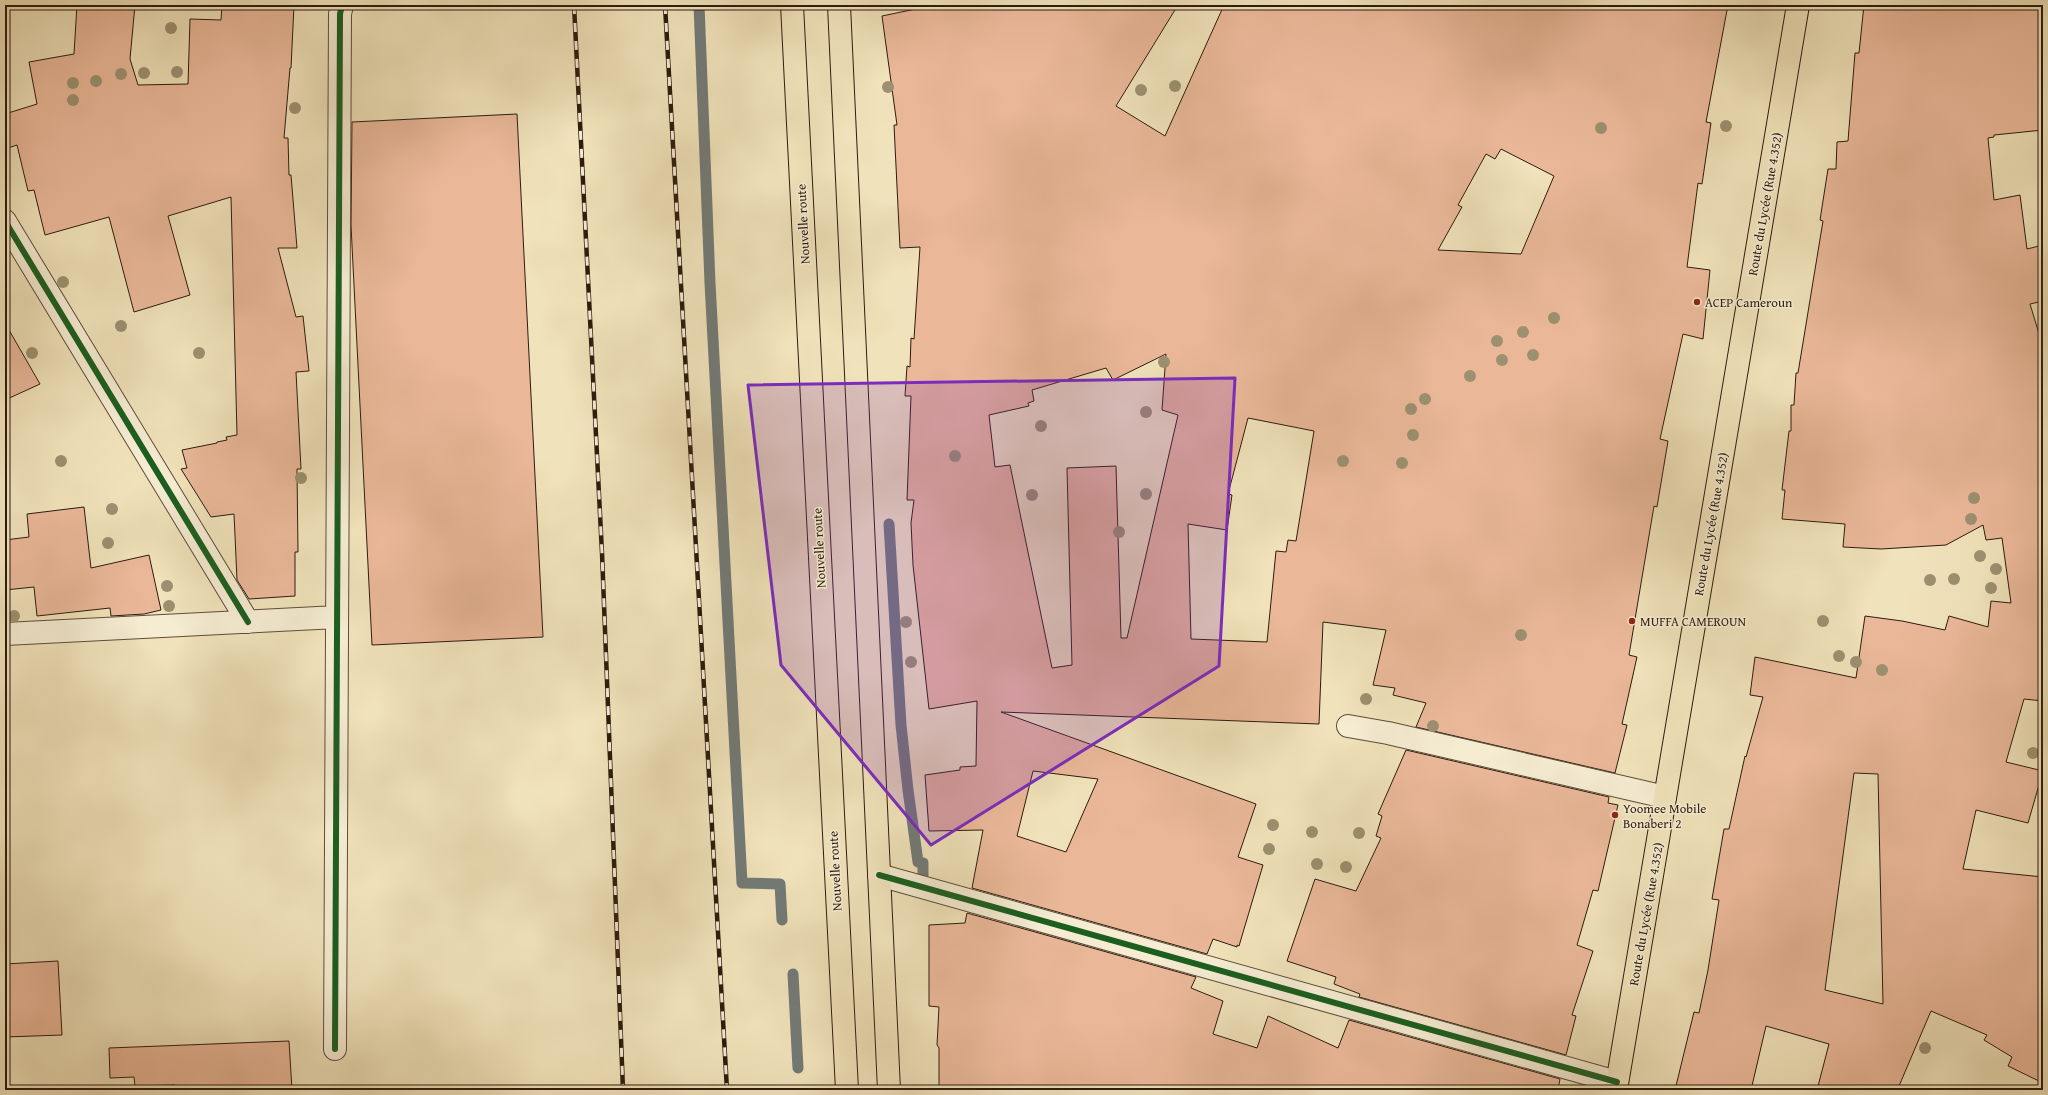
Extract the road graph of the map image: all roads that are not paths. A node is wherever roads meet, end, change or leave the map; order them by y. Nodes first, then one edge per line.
1 (342, 5) edge
2 (792, 5) edge
3 (839, 5) edge
4 (1798, 5) edge
5 (5, 221) edge
6 (337, 617) junction
7 (248, 622) junction
8 (5, 634) edge
9 (1348, 726) dead end
10 (1665, 797) junction
11 (879, 875) junction
12 (335, 1049) dead end
13 (1617, 1086) edge
14 (847, 1090) edge
15 (889, 1090) edge

1 - 6 street
2 - 14 main road, Nouvelle route
3 - 11 main road
4 - 10 main road, Route du Lycée (Rue 4.352)
5 - 7 street
6 - 7 street
6 - 12 street
7 - 8 street
9 - 10 street
10 - 13 main road, Route du Lycée (Rue 4.352)
11 - 13 street
11 - 15 main road

